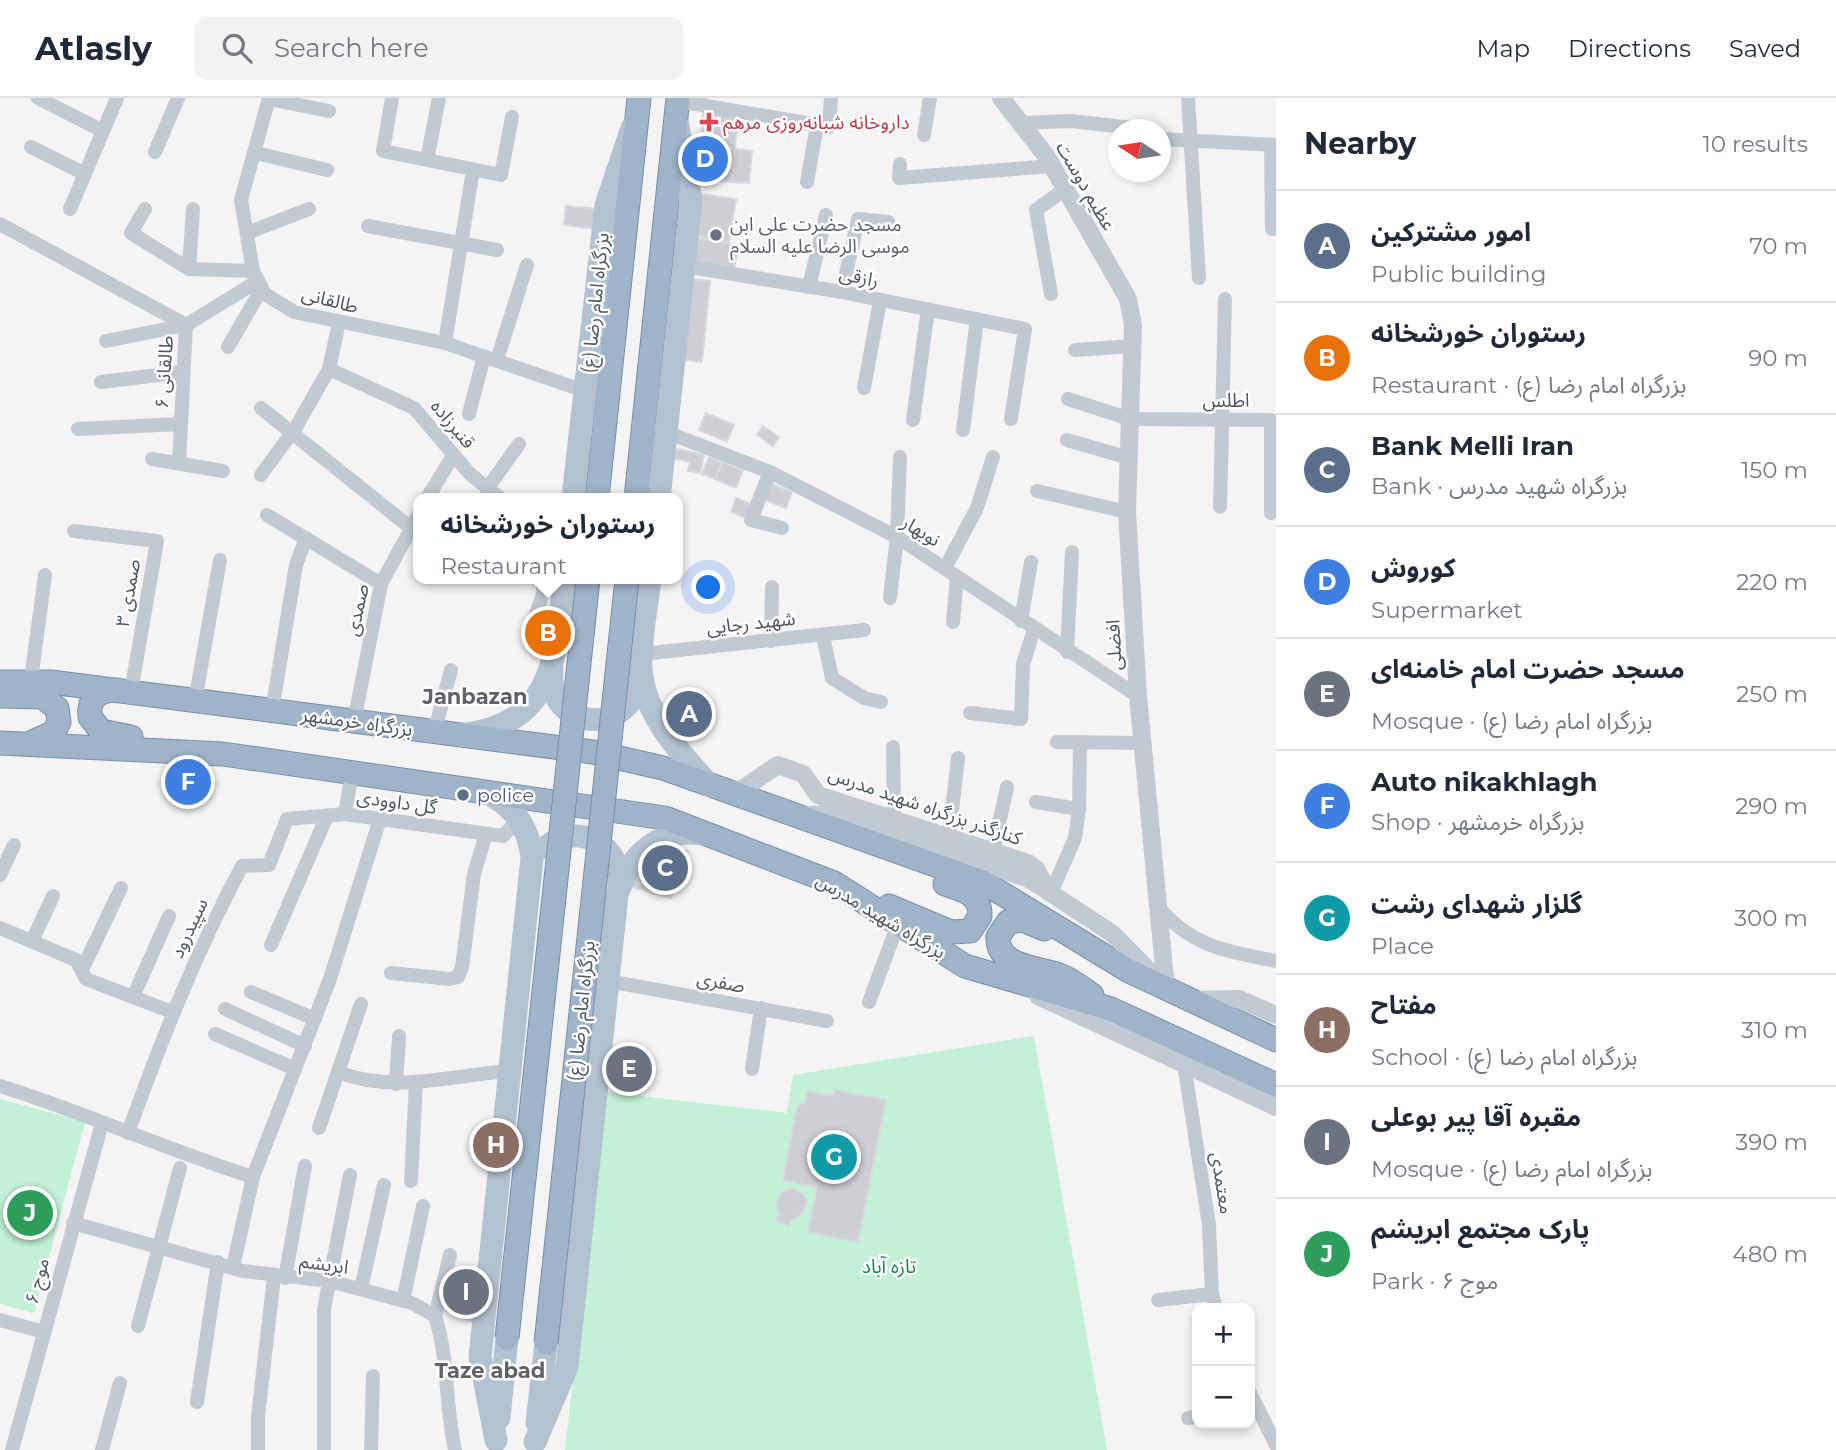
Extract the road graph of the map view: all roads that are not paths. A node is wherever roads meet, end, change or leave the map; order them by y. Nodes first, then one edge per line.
1 (38, 98) edge
2 (117, 98) edge
3 (178, 98) edge
4 (269, 98) edge
5 (393, 98) edge
6 (439, 98) edge
7 (831, 98) edge
8 (930, 98) edge
9 (1001, 98) edge
10 (1188, 98) edge
11 (638, 105) edge
12 (678, 105) edge
13 (329, 111) dead end
14 (512, 117) dead end
15 (1021, 123) junction
16 (817, 125) junction
17 (1108, 125) edge
18 (103, 131) junction
19 (924, 135) dead end
20 (1171, 140) edge
21 (1190, 142) junction
22 (1273, 145) edge
23 (31, 147) dead end
24 (155, 152) dead end
25 (256, 153) junction
26 (427, 160) junction
27 (900, 164) dead end
28 (1052, 166) junction
29 (327, 170) dead end
30 (473, 170) junction
31 (85, 174) junction
32 (807, 182) dead end
33 (1063, 190) junction
34 (70, 209) dead end
35 (145, 209) dead end
36 (193, 209) dead end
37 (309, 209) dead end
38 (826, 215) dead end
39 (888, 222) dead end
40 (0, 224) edge
41 (368, 226) dead end
42 (1276, 229) edge
43 (247, 233) junction
44 (461, 244) junction
45 (497, 250) dead end
46 (527, 265) dead end
47 (684, 266) junction
48 (189, 269) junction
49 (1199, 278) dead end
50 (258, 280) junction
51 (809, 287) junction
52 (842, 292) junction
53 (1051, 294) dead end
54 (1128, 299) joint
55 (1225, 299) dead end
56 (880, 301) junction
57 (928, 309) junction
58 (977, 319) junction
59 (339, 323) junction
60 (187, 325) junction
61 (106, 341) dead end
62 (446, 343) junction
63 (1132, 346) junction
64 (228, 347) dead end
65 (1075, 350) dead end
66 (490, 358) junction
67 (330, 369) junction
68 (183, 372) junction
69 (101, 382) dead end
70 (864, 388) dead end
71 (585, 391) junction
72 (1068, 399) dead end
73 (261, 408) dead end
74 (468, 414) dead end
75 (1011, 419) dead end
76 (1130, 419) junction
77 (1223, 419) junction
78 (913, 420) dead end
79 (180, 424) junction
80 (78, 429) dead end
81 (963, 430) dead end
82 (292, 432) junction
83 (666, 432) junction
84 (1067, 440) dead end
85 (519, 444) dead end
86 (453, 456) junction
87 (900, 457) dead end
88 (993, 457) dead end
89 (1129, 458) junction
90 (152, 459) dead end
91 (178, 463) junction
92 (223, 471) dead end
93 (770, 472) junction
94 (261, 475) dead end
95 (487, 489) junction
96 (1037, 491) dead end
97 (430, 493) edge
98 (493, 493) edge
99 (574, 493) edge
100 (598, 493) edge
101 (637, 493) edge
102 (660, 493) edge
103 (1220, 507) dead end
104 (1127, 512) junction
105 (1271, 513) dead end
106 (267, 515) dead end
107 (413, 524) edge
108 (411, 528) junction
109 (782, 528) dead end
110 (74, 531) dead end
111 (897, 537) junction
112 (306, 538) junction
113 (1072, 552) dead end
114 (220, 560) dead end
115 (1031, 562) dead end
116 (951, 572) junction
117 (45, 575) dead end
118 (381, 584) junction
119 (544, 584) edge
120 (564, 584) edge
121 (587, 584) edge
122 (626, 584) edge
123 (650, 584) edge
124 (772, 587) dead end
125 (890, 598) dead end
126 (1021, 621) junction
127 (953, 622) dead end
128 (531, 628) dead end
129 (863, 630) dead end
130 (1034, 630) junction
131 (823, 636) junction
132 (771, 641) junction
133 (1066, 652) junction
134 (642, 659) junction
135 (554, 662) junction
136 (451, 670) dead end
137 (31, 680) junction
138 (0, 682) edge
139 (124, 691) junction
140 (0, 696) edge
141 (1138, 696) junction
142 (195, 701) junction
143 (881, 702) dead end
144 (272, 711) junction
145 (970, 713) dead end
146 (354, 722) junction
147 (443, 734) junction
148 (1057, 742) dead end
149 (1080, 742) junction
150 (0, 743) edge
151 (1143, 743) junction
152 (23, 744) junction
153 (893, 747) dead end
154 (243, 757) junction
155 (958, 758) dead end
156 (352, 772) junction
157 (1007, 787) dead end
158 (717, 788) junction
159 (473, 789) junction
160 (1036, 802) dead end
161 (1079, 809) junction
162 (345, 814) junction
163 (327, 816) junction
164 (797, 817) junction
165 (380, 819) junction
166 (519, 819) junction
167 (894, 819) junction
168 (831, 829) junction
169 (486, 834) junction
170 (948, 837) junction
171 (720, 838) junction
172 (14, 845) dead end
173 (993, 852) junction
174 (0, 875) edge
175 (531, 878) junction
176 (825, 878) junction
177 (121, 888) dead end
178 (618, 892) junction
179 (1051, 893) junction
180 (53, 896) dead end
181 (169, 916) dead end
182 (1159, 916) junction
183 (898, 924) junction
184 (0, 928) edge
185 (1111, 932) junction
186 (32, 942) junction
187 (271, 945) dead end
188 (1096, 950) junction
189 (1276, 961) edge
190 (82, 971) junction
191 (988, 972) junction
192 (391, 973) dead end
193 (608, 981) junction
194 (1166, 989) junction
195 (251, 992) dead end
196 (133, 997) junction
197 (1191, 1000) junction
198 (869, 1002) dead end
199 (361, 1004) dead end
200 (225, 1009) dead end
201 (761, 1009) junction
202 (1116, 1011) junction
203 (172, 1012) junction
204 (1276, 1015) edge
205 (315, 1019) junction
206 (827, 1021) dead end
207 (215, 1034) dead end
208 (399, 1035) dead end
209 (1276, 1040) edge
210 (1180, 1041) junction
211 (305, 1046) junction
212 (1184, 1064) junction
213 (295, 1069) junction
214 (752, 1069) dead end
215 (510, 1071) junction
216 (338, 1072) junction
217 (416, 1082) junction
218 (396, 1084) junction
219 (1276, 1085) edge
220 (0, 1086) edge
221 (1276, 1107) edge
222 (102, 1124) junction
223 (319, 1128) dead end
224 (128, 1133) junction
225 (305, 1166) dead end
226 (180, 1168) dead end
227 (350, 1175) dead end
228 (253, 1177) junction
229 (411, 1181) dead end
230 (384, 1185) dead end
231 (423, 1206) dead end
232 (73, 1223) junction
233 (159, 1246) junction
234 (450, 1255) dead end
235 (218, 1262) junction
236 (233, 1267) junction
237 (279, 1277) junction
238 (329, 1281) junction
239 (361, 1289) junction
240 (1158, 1300) dead end
241 (403, 1301) junction
242 (1214, 1301) edge
243 (435, 1316) junction
244 (0, 1320) edge
245 (138, 1326) dead end
246 (44, 1332) junction
247 (507, 1338) joint
248 (546, 1343) joint
249 (373, 1376) dead end
250 (120, 1383) dead end
251 (197, 1402) dead end
252 (1255, 1410) edge
253 (496, 1445) edge
254 (535, 1446) edge
255 (1276, 1446) edge
256 (12, 1450) edge
257 (102, 1450) edge
258 (258, 1450) edge
259 (324, 1450) edge
260 (371, 1450) edge
261 (455, 1450) edge

1 - 18 street
2 - 18 street
3 - 24 street
4 - 13 street
4 - 25 street
5 - 26 street
6 - 26 street
7 - 16 street
8 - 19 street
9 - 15 street, عظیم دوست
10 - 21 street
11 - 71 main road, بزرگراه امام رضا (ع)
11 - 100 highway, بزرگراه امام رضا (ع)
12 - 16 street
12 - 47 main road
12 - 101 highway
14 - 30 street
15 - 17 street
15 - 28 street, عظیم دوست
16 - 32 street
18 - 31 street
20 - 21 street
21 - 22 street
21 - 49 street
22 - 42 street
23 - 31 street
25 - 29 street
25 - 43 street
26 - 30 street
27 - 28 street
28 - 33 street, عظیم دوست
30 - 44 street
31 - 34 street
33 - 53 street
33 - 54 street, عظیم دوست
35 - 48 street
36 - 48 street
37 - 43 street
38 - 51 street
39 - 52 street
40 - 60 street
41 - 44 street
43 - 50 street
44 - 45 street
44 - 62 street
46 - 66 street
47 - 51 street, رازقی
47 - 83 main road
48 - 50 street
50 - 59 street, طالقانی
50 - 60 street, طالقانی ۶
50 - 64 street
51 - 52 street, رازقی
52 - 56 street, رازقی
54 - 63 street, افضلی
55 - 77 street
56 - 57 street, رازقی
56 - 70 street
57 - 58 street, رازقی
57 - 78 street
58 - 75 street, رازقی
58 - 81 street
59 - 62 street, طالقانی
59 - 67 street
60 - 61 street
60 - 68 street, طالقانی ۶
62 - 66 street, طالقانی
63 - 65 street
63 - 76 street, افضلی
66 - 71 street, طالقانی
66 - 74 street
67 - 82 street
67 - 86 street, قنبرزاده
68 - 69 street
68 - 79 street, طالقانی ۶
71 - 99 main road, بزرگراه امام رضا (ع)
72 - 76 street, اطلس
73 - 82 street
76 - 77 street, اطلس
76 - 89 street, افضلی
77 - 103 street
77 - 105 street, اطلس
79 - 80 street
79 - 91 street, طالقانی ۶
82 - 94 street
82 - 108 street
83 - 93 street, نوبهار
83 - 102 main road
84 - 89 street
85 - 95 street
86 - 95 street, قنبرزاده
86 - 97 street
87 - 111 street
88 - 116 street
89 - 104 street, افضلی
90 - 91 street
91 - 92 street
93 - 109 street
93 - 111 street, نوبهار
95 - 98 street, قنبرزاده
96 - 104 street
104 - 141 street, افضلی
106 - 112 street
107 - 108 street, صمدی
108 - 118 street, صمدی
110 - 139 street, صمدی ۳
111 - 116 street, نوبهار
111 - 125 street
112 - 118 street
112 - 144 street
113 - 133 street
114 - 142 street
115 - 126 street
116 - 126 street, نوبهار
116 - 127 street
117 - 137 street
118 - 146 street, صمدی
119 - 128 street
120 - 135 main road
121 - 247 highway, بزرگراه امام رضا (ع), bridge
122 - 248 highway, بزرگراه امام رضا (ع), bridge
123 - 134 main road
124 - 132 street
126 - 130 street, نوبهار
129 - 131 street, شهید رجایی
130 - 133 street, نوبهار
130 - 145 street
131 - 132 street, شهید رجایی
131 - 143 street
132 - 134 street, شهید رجایی
133 - 141 street, نوبهار
134 - 135 main road
134 - 158 main road
135 - 147 main road
136 - 147 street
137 - 138 highway, بزرگراه خرمشهر
137 - 139 highway, بزرگراه خرمشهر
139 - 142 highway, بزرگراه خرمشهر
139 - 154 highway
140 - 152 highway
141 - 151 street, افضلی
142 - 144 highway, بزرگراه خرمشهر
144 - 146 highway, بزرگراه خرمشهر
146 - 147 highway, بزرگراه خرمشهر
147 - 158 highway, بزرگراه خرمشهر
148 - 149 street
149 - 151 street
149 - 161 street
150 - 152 highway
151 - 182 street, افضلی
152 - 154 highway
153 - 167 street
154 - 156 highway
155 - 170 street
156 - 159 highway
156 - 162 street, گل داوودی
157 - 173 street
158 - 164 highway
158 - 167 street, کنارگذر بزرگراه شهید مدرس
159 - 166 main road
159 - 171 highway, بزرگراه شهید مدرس
160 - 161 street
161 - 179 street
162 - 163 street, سپیدرود
162 - 165 street, گل داوودی
163 - 187 street
163 - 203 street, سپیدرود
164 - 168 highway
164 - 179 street
165 - 169 street, گل داوودی
165 - 205 street
166 - 169 street, گل داوودی
166 - 175 main road
167 - 170 street, کنارگذر بزرگراه شهید مدرس
168 - 176 highway
168 - 188 highway
169 - 192 street
170 - 173 street, کنارگذر بزرگراه شهید مدرس
171 - 176 highway, بزرگراه شهید مدرس
171 - 178 main road
172 - 174 street
173 - 179 street, کنارگذر بزرگراه شهید مدرس
175 - 178 main road
175 - 215 main road, بزرگراه امام رضا (ع)
176 - 183 highway, بزرگراه شهید مدرس
177 - 190 street
178 - 193 main road, بزرگراه امام رضا (ع)
179 - 185 street, کنارگذر بزرگراه شهید مدرس
180 - 186 street
181 - 196 street
182 - 185 street
182 - 189 street
182 - 194 street, افضلی
183 - 191 highway, بزرگراه شهید مدرس
183 - 198 street
184 - 186 street
185 - 194 street, کنارگذر بزرگراه شهید مدرس
186 - 190 street
188 - 194 highway
188 - 202 highway
190 - 196 street
191 - 202 highway, بزرگراه شهید مدرس
191 - 212 street
193 - 201 street, صفری
193 - 254 main road, بزرگراه امام رضا (ع)
194 - 197 highway
195 - 205 street
196 - 203 street
197 - 204 street
197 - 209 highway
199 - 216 street
200 - 211 street
201 - 206 street, صفری
201 - 214 street
202 - 210 highway, بزرگراه شهید مدرس
203 - 224 street, سپیدرود
205 - 211 street
207 - 213 street
208 - 218 street
210 - 212 main road
210 - 219 highway, بزرگراه شهید مدرس
211 - 213 street
212 - 221 street
212 - 242 street, معتمدی
213 - 228 street
215 - 217 street
215 - 253 main road, بزرگراه امام رضا (ع)
216 - 218 street
216 - 223 street
217 - 218 street
217 - 229 street
220 - 222 street
222 - 224 street
222 - 232 street, موج ۶
224 - 228 street
225 - 237 street
226 - 233 street
227 - 238 street
228 - 236 street
230 - 239 street
231 - 241 street
232 - 233 street, ابریشم
232 - 246 street, موج ۶
233 - 235 street, ابریشم
233 - 245 street
234 - 243 street
235 - 236 street, ابریشم
235 - 251 street
236 - 237 street, ابریشم
237 - 238 street, ابریشم
237 - 258 street
238 - 239 street, ابریشم
238 - 259 street
239 - 241 street, ابریشم
240 - 242 street
241 - 243 street, ابریشم
243 - 261 street
244 - 246 street
246 - 256 street, موج ۶
247 - 253 main road, بزرگراه امام رضا (ع)
248 - 254 main road, بزرگراه امام رضا (ع)
249 - 260 street
250 - 257 street
252 - 255 street

